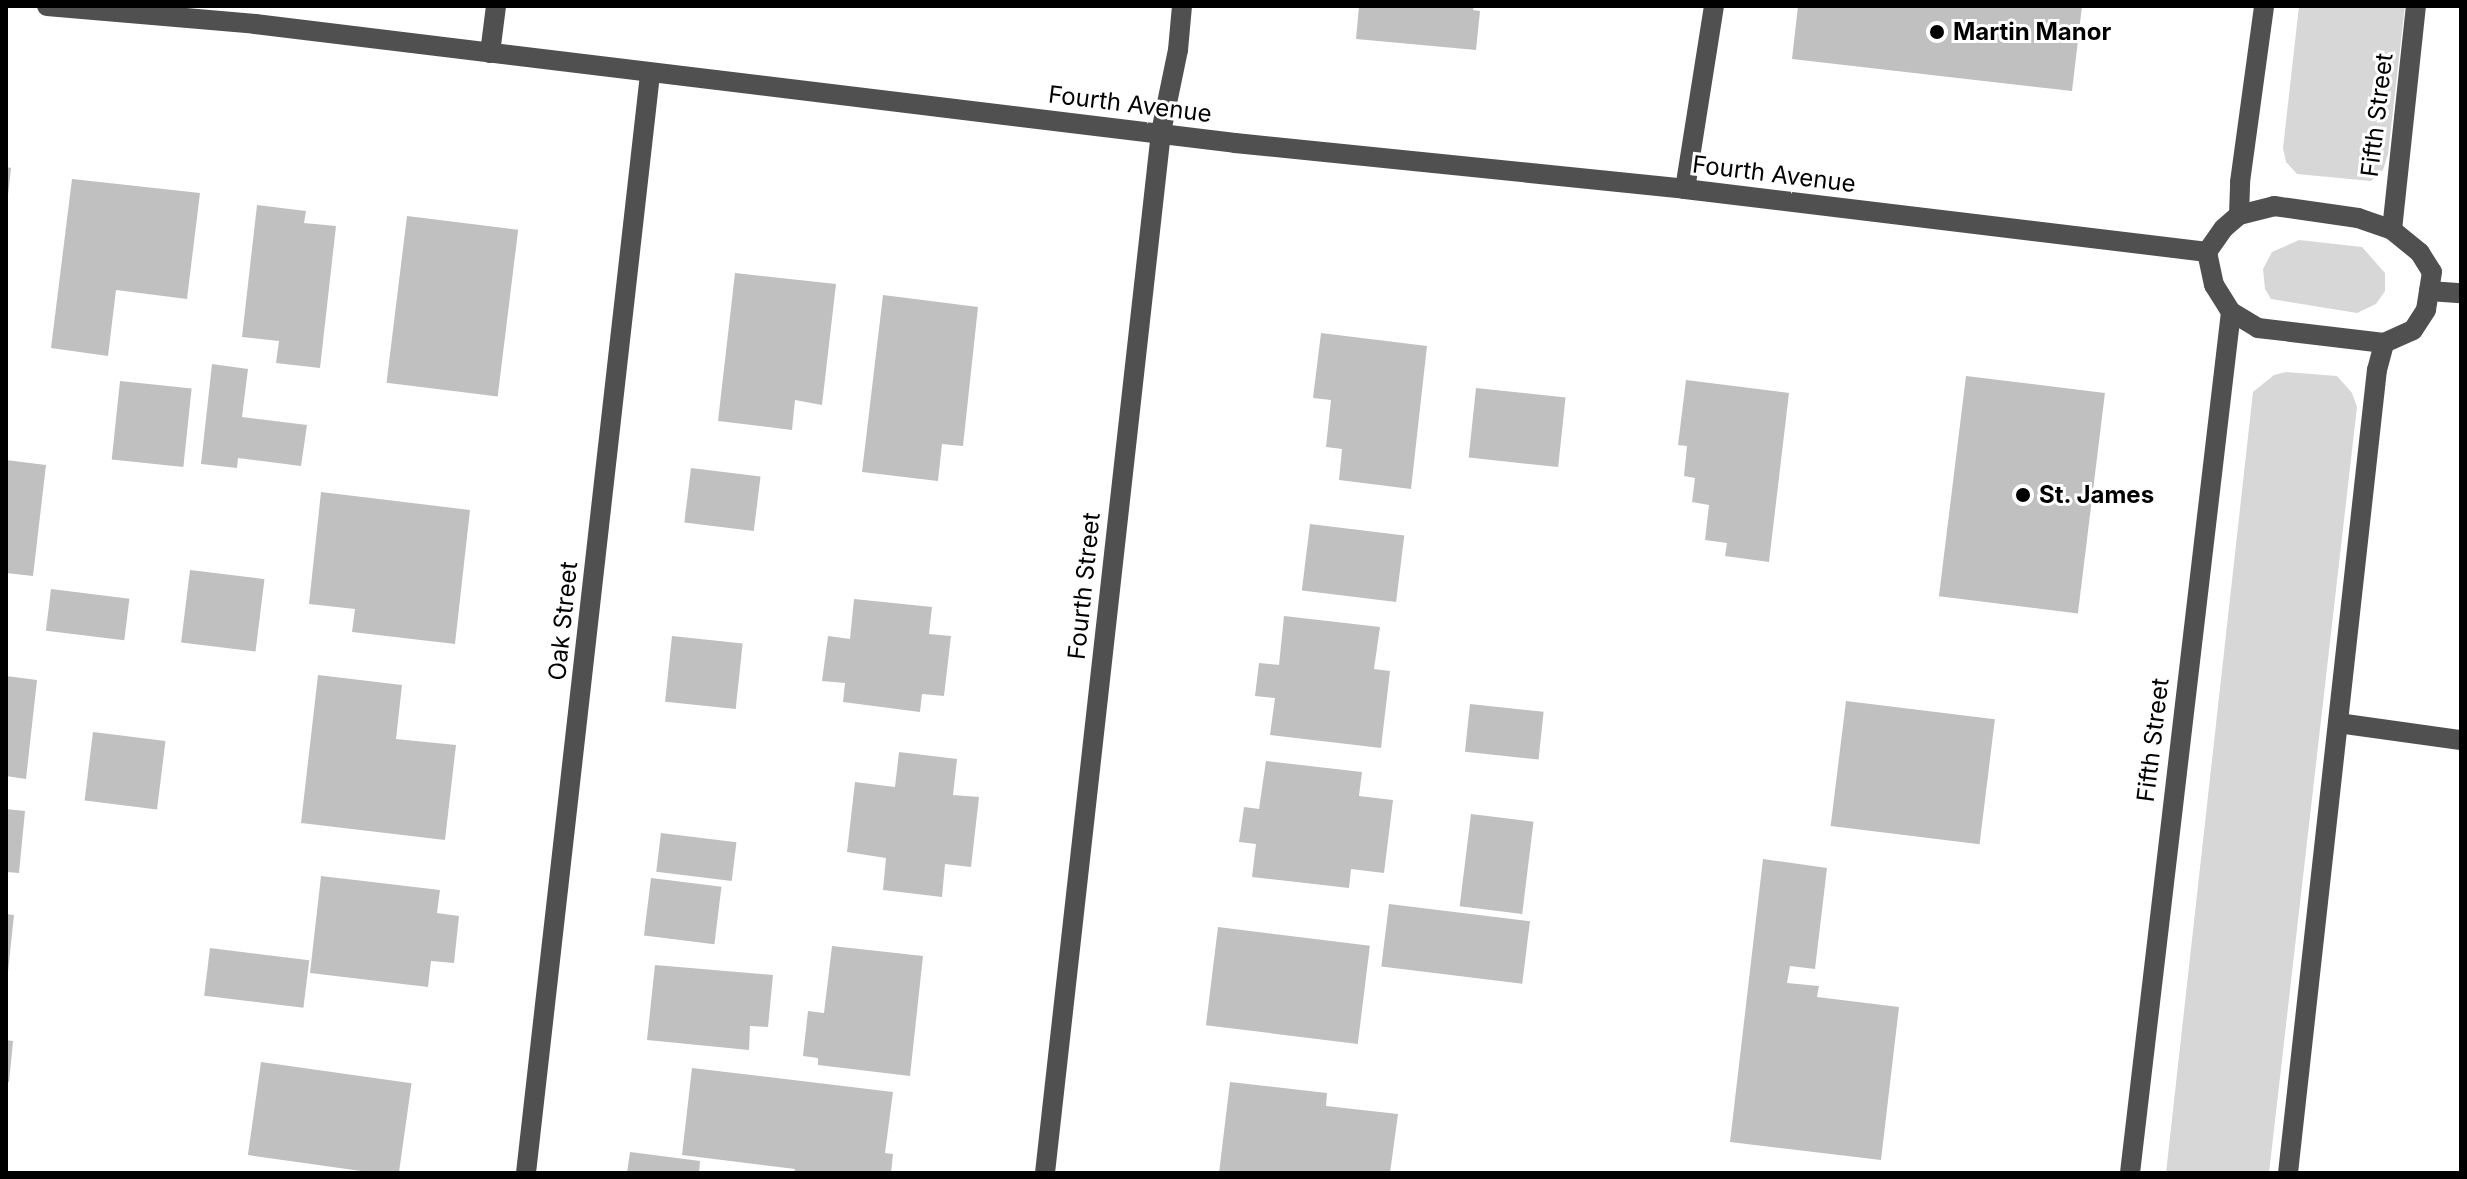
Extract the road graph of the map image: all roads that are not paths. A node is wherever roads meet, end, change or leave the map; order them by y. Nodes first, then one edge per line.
1 (47, 6) edge
2 (496, 6) edge
3 (1182, 6) edge
4 (1714, 6) edge
5 (2264, 6) edge
6 (2416, 6) edge
7 (176, 12) edge
8 (490, 53) junction
9 (650, 74) junction
10 (1161, 132) junction
11 (1685, 189) junction
12 (2239, 215) junction
13 (2392, 230) junction
14 (2207, 252) junction
15 (2429, 291) junction
16 (2461, 293) edge
17 (2231, 312) junction
18 (2384, 343) junction
19 (2338, 723) junction
20 (2461, 740) edge
21 (526, 1173) edge
22 (1045, 1173) edge
23 (2130, 1173) edge
24 (2288, 1173) edge

1 - 7 street, Fourth Avenue
2 - 8 street
3 - 10 street, Fourth Street
4 - 11 street
5 - 12 street
6 - 13 street, Fifth Street
7 - 8 street, Fourth Avenue
8 - 9 street, Fourth Avenue
9 - 10 street, Fourth Avenue
9 - 21 street, Oak Street
10 - 11 street, Fourth Avenue
10 - 22 street, Fourth Street
11 - 14 street, Fourth Avenue
12 - 13 street
12 - 14 street
13 - 15 street
14 - 17 street
15 - 16 street
15 - 18 street
17 - 18 street
17 - 23 street, Fifth Street
18 - 19 street
19 - 20 street
19 - 24 street

